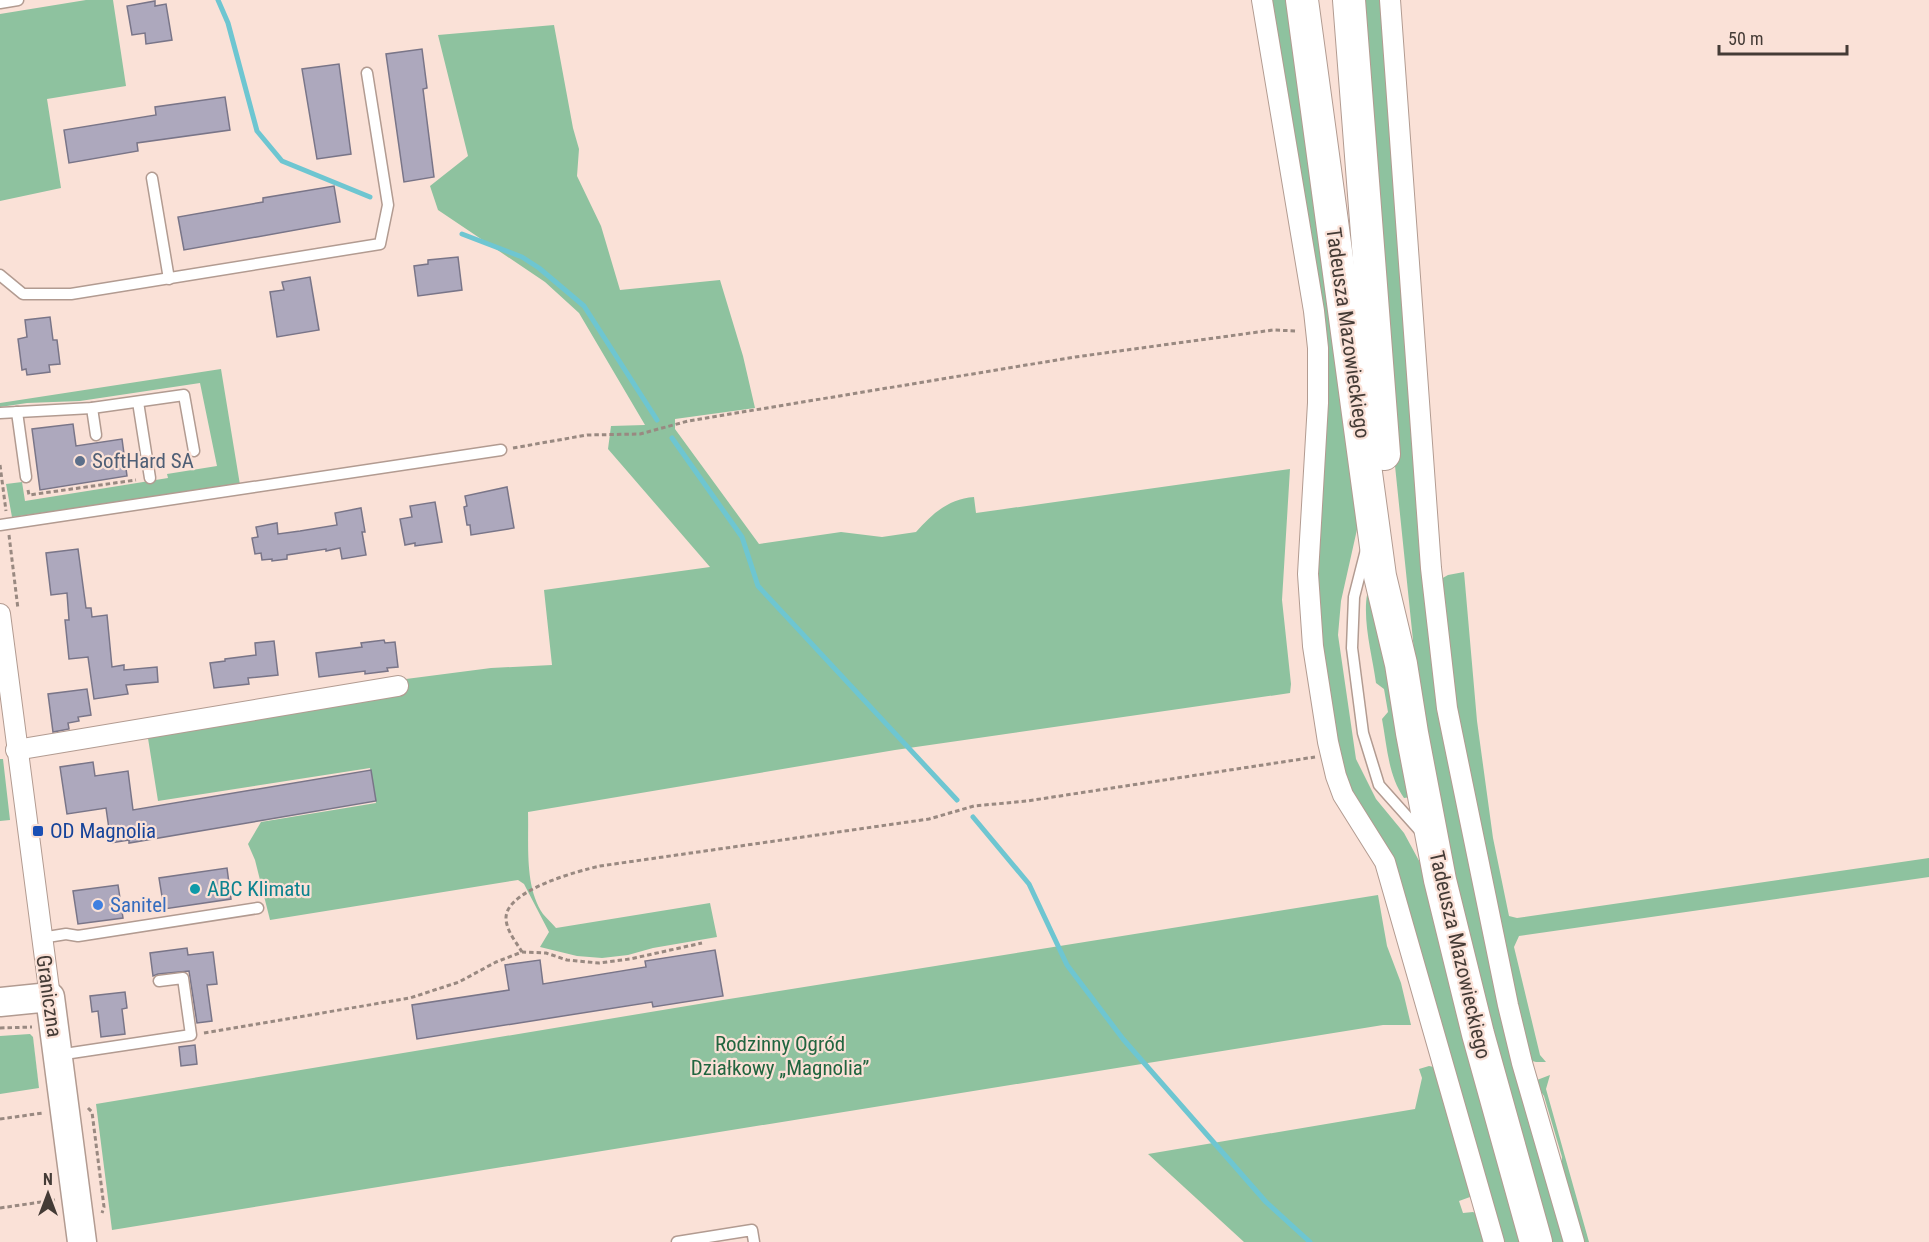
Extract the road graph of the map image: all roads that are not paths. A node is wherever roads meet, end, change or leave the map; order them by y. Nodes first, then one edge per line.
1 (18, 0) edge
2 (1262, 0) edge
3 (1302, 0) edge
4 (1349, 0) edge
5 (1389, 0) edge
6 (0, 3) edge
7 (367, 73) dead end
8 (152, 178) dead end
9 (0, 274) edge
10 (169, 279) junction
11 (138, 402) junction
12 (92, 408) junction
13 (17, 412) junction
14 (0, 413) edge
15 (96, 435) dead end
16 (501, 450) road end
17 (194, 451) dead end
18 (26, 477) road end
19 (150, 478) road end
20 (1373, 523) junction
21 (0, 525) edge
22 (0, 614) edge
23 (1401, 664) junction
24 (398, 686) dead end
25 (16, 750) junction
26 (1435, 847) junction
27 (258, 908) dead end
28 (41, 938) junction
29 (159, 981) dead end
30 (50, 997) junction
31 (0, 1002) edge
32 (58, 1055) junction
33 (715, 1239) edge
34 (82, 1242) edge
35 (677, 1242) edge
36 (754, 1242) edge
37 (1494, 1242) edge
38 (1536, 1242) edge
39 (1574, 1242) edge

1 - 6 lane
2 - 37 street
3 - 20 main road, Tadeusza Mazowieckiego
4 - 23 main road, Tadeusza Mazowieckiego
5 - 39 street
7 - 10 lane
8 - 10 lane
9 - 10 lane
11 - 12 lane
11 - 17 lane
11 - 19 lane
12 - 13 lane
12 - 15 lane
13 - 14 lane
13 - 18 lane
16 - 21 lane
20 - 23 main road, Tadeusza Mazowieckiego
20 - 26 lane
22 - 25 street, Graniczna
23 - 26 main road, Tadeusza Mazowieckiego
24 - 25 street
25 - 28 street, Graniczna
26 - 38 main road, Tadeusza Mazowieckiego
27 - 28 lane
28 - 30 street, Graniczna
29 - 32 lane
30 - 31 street
30 - 32 street, Graniczna
32 - 34 street, Graniczna
33 - 35 lane
33 - 36 lane

